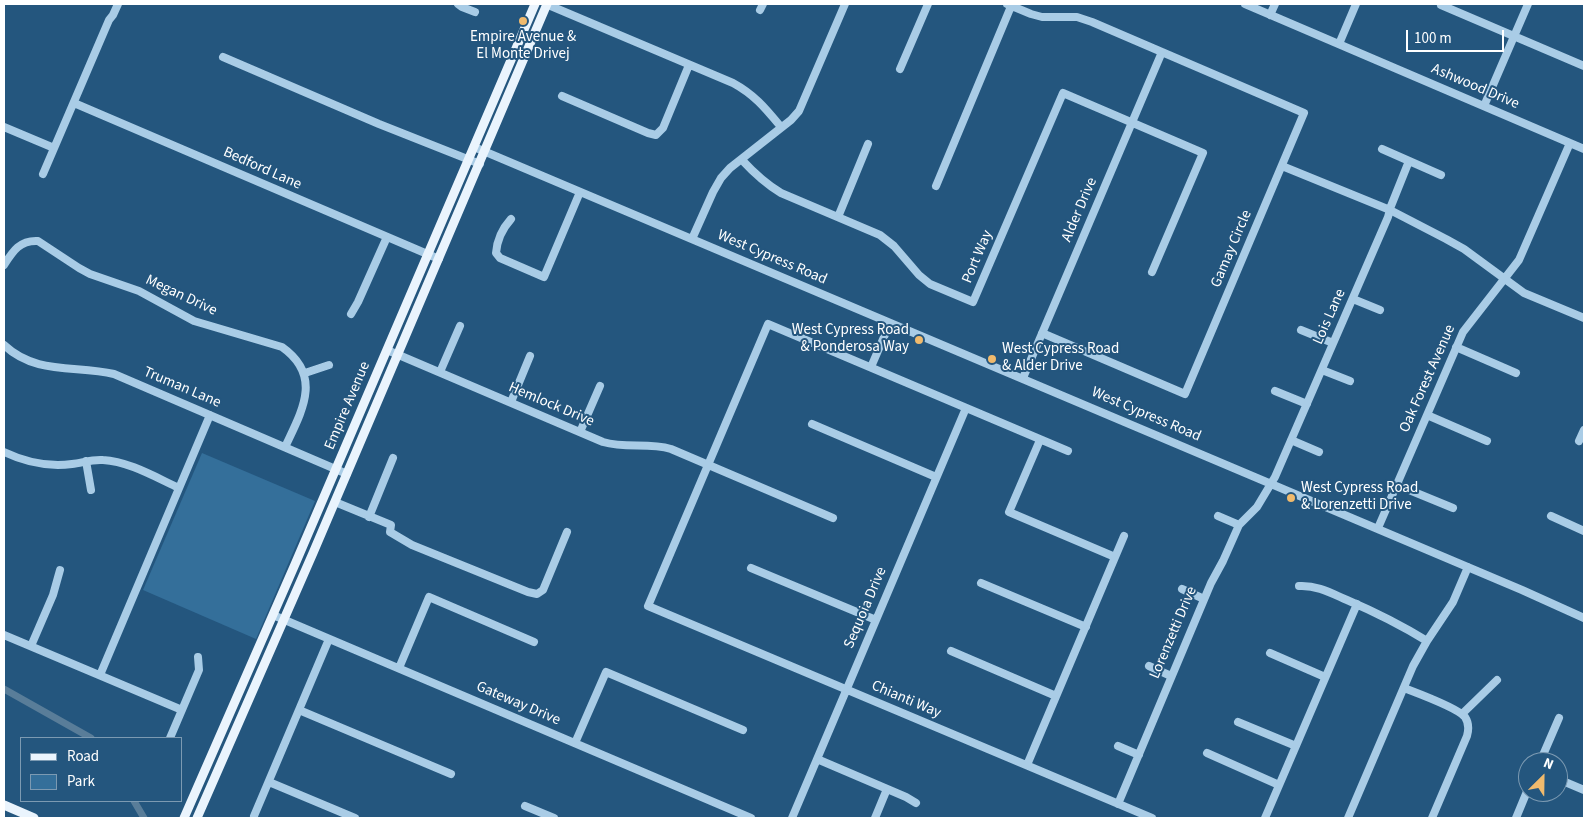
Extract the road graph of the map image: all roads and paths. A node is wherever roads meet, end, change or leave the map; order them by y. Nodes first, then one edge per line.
1 (118, 4) edge
2 (458, 4) edge
3 (535, 4) edge
4 (547, 4) edge
5 (845, 4) edge
6 (928, 4) edge
7 (1010, 4) edge
8 (1245, 4) edge
9 (1275, 4) edge
10 (1356, 4) edge
11 (1528, 4) edge
12 (1441, 5) dead end
13 (475, 12) dead end
14 (1270, 15) junction
15 (1514, 36) junction
16 (1339, 44) junction
17 (1162, 52) junction
18 (223, 57) dead end
19 (689, 65) junction
20 (1584, 66) edge
21 (900, 69) dead end
22 (562, 96) dead end
23 (74, 103) junction
24 (1484, 106) junction
25 (1132, 123) junction
26 (4, 127) edge
27 (782, 127) junction
28 (1570, 143) junction
29 (868, 144) dead end
30 (474, 147) junction
31 (54, 148) junction
32 (1382, 149) dead end
33 (1584, 149) edge
34 (485, 152) junction
35 (468, 160) junction
36 (742, 160) junction
37 (1409, 161) junction
38 (480, 164) junction
39 (1282, 166) junction
40 (43, 174) dead end
41 (1441, 175) dead end
42 (936, 186) dead end
43 (580, 192) junction
44 (1390, 210) junction
45 (838, 217) junction
46 (511, 219) dead end
47 (387, 237) junction
48 (692, 240) junction
49 (428, 254) junction
50 (439, 259) junction
51 (4, 265) edge
52 (1152, 272) dead end
53 (1505, 280) junction
54 (1353, 299) junction
55 (1380, 310) dead end
56 (351, 314) dead end
57 (1584, 318) edge
58 (890, 323) junction
59 (460, 326) dead end
60 (1301, 330) dead end
61 (1042, 333) junction
62 (1333, 343) junction
63 (4, 345) edge
64 (1456, 347) junction
65 (387, 350) junction
66 (398, 354) junction
67 (530, 356) dead end
68 (329, 365) dead end
69 (871, 367) junction
70 (1322, 370) junction
71 (440, 372) junction
72 (305, 373) junction
73 (1516, 373) dead end
74 (1023, 378) junction
75 (1350, 381) dead end
76 (600, 386) dead end
77 (1275, 390) dead end
78 (510, 402) junction
79 (1307, 404) junction
80 (966, 408) junction
81 (210, 415) junction
82 (1427, 415) junction
83 (812, 424) dead end
84 (1584, 430) edge
85 (580, 432) junction
86 (1040, 440) junction
87 (1291, 440) junction
88 (1487, 441) dead end
89 (1579, 441) dead end
90 (285, 447) junction
91 (1068, 451) dead end
92 (4, 452) edge
93 (1319, 452) dead end
94 (393, 458) dead end
95 (86, 461) junction
96 (708, 465) junction
97 (336, 469) junction
98 (347, 474) junction
99 (936, 478) junction
100 (1272, 484) junction
101 (1397, 485) junction
102 (180, 488) junction
103 (92, 490) dead end
104 (335, 502) junction
105 (1453, 508) dead end
106 (1218, 516) dead end
107 (1551, 516) dead end
108 (369, 517) junction
109 (833, 518) dead end
110 (1239, 525) junction
111 (1378, 528) junction
112 (1584, 531) edge
113 (567, 532) dead end
114 (1124, 536) dead end
115 (1115, 557) junction
116 (1468, 567) junction
117 (751, 568) dead end
118 (60, 570) dead end
119 (981, 583) dead end
120 (1299, 586) dead end
121 (1182, 589) dead end
122 (1204, 599) junction
123 (1357, 604) junction
124 (273, 615) junction
125 (1584, 618) edge
126 (284, 620) junction
127 (876, 620) junction
128 (1086, 627) junction
129 (4, 635) edge
130 (329, 639) junction
131 (1427, 641) junction
132 (534, 642) dead end
133 (31, 646) junction
134 (951, 651) dead end
135 (1270, 653) dead end
136 (198, 657) dead end
137 (1149, 666) dead end
138 (399, 668) junction
139 (100, 675) junction
140 (1171, 676) junction
141 (1325, 677) junction
142 (1497, 680) dead end
143 (1404, 688) junction
144 (846, 690) junction
145 (1056, 696) junction
146 (182, 710) junction
147 (299, 710) junction
148 (1462, 714) junction
149 (1559, 718) dead end
150 (1238, 722) dead end
151 (743, 730) dead end
152 (170, 737) edge
153 (575, 743) junction
154 (1118, 746) dead end
155 (1296, 746) junction
156 (1544, 752) edge
157 (1208, 753) dead end
158 (1139, 755) junction
159 (817, 759) junction
160 (1027, 764) junction
161 (451, 774) dead end
162 (269, 782) junction
163 (1568, 783) edge
164 (1279, 785) junction
165 (887, 789) junction
166 (1584, 790) edge
167 (1523, 802) edge
168 (916, 803) dead end
169 (1118, 804) junction
170 (4, 805) edge
171 (525, 806) dead end
172 (339, 815) edge
173 (254, 816) dead end
174 (34, 818) edge
175 (184, 818) edge
176 (197, 818) edge
177 (355, 818) edge
178 (554, 818) edge
179 (751, 818) edge
180 (792, 818) edge
181 (875, 818) edge
182 (1152, 818) edge
183 (1265, 818) edge
184 (1348, 818) edge
185 (1432, 818) edge
186 (1516, 818) edge

1 - 23 street
2 - 13 street
3 - 30 main road, Empire Avenue
4 - 19 street
4 - 34 main road, Empire Avenue
5 - 27 street
6 - 21 street
7 - 17 street
7 - 42 street
8 - 14 street, Ashwood Drive
9 - 14 street
10 - 16 street
11 - 15 street
12 - 15 street
14 - 16 street, Ashwood Drive
15 - 20 street
15 - 24 street
16 - 24 street, Ashwood Drive
17 - 25 street, Alder Drive
17 - 39 street, Gamay Circle
18 - 35 street
19 - 22 street
19 - 27 street
23 - 31 street
23 - 47 street, Bedford Lane
24 - 28 street, Ashwood Drive
25 - 45 street, Port Way
25 - 52 street
25 - 61 street, Alder Drive
26 - 31 street
27 - 36 street
28 - 33 street, Ashwood Drive
28 - 53 street, Oak Forest Avenue
29 - 45 street
30 - 34 street, West Cypress Road
30 - 35 main road, Empire Avenue
31 - 40 street
32 - 37 street
34 - 38 main road, Empire Avenue
34 - 43 street, West Cypress Road
35 - 38 street
35 - 49 main road, Empire Avenue
36 - 45 street, Port Way
36 - 48 street
37 - 41 street
37 - 44 street, Lois Lane
38 - 50 main road, Empire Avenue
39 - 44 street
39 - 61 street, Gamay Circle
43 - 46 street
43 - 48 street, West Cypress Road
44 - 53 street
44 - 54 street, Lois Lane
47 - 49 street, Bedford Lane
47 - 56 street
48 - 58 street, West Cypress Road
49 - 50 street, Bedford Lane
49 - 65 main road, Empire Avenue
50 - 66 main road, Empire Avenue
51 - 72 street, Megan Drive
53 - 57 street
53 - 64 street, Oak Forest Avenue
54 - 55 street
54 - 62 street, Lois Lane
58 - 69 street
58 - 74 street, West Cypress Road
59 - 71 street
60 - 62 street
61 - 74 street, Alder Drive
62 - 70 street, Lois Lane
63 - 81 street, Truman Lane
64 - 73 street
64 - 82 street, Oak Forest Avenue
65 - 66 street, Hemlock Drive
65 - 97 main road, Empire Avenue
66 - 71 street, Hemlock Drive
66 - 98 main road, Empire Avenue
67 - 78 street
68 - 72 street
69 - 80 street
69 - 96 street
70 - 75 street
70 - 79 street, Lois Lane
71 - 78 street, Hemlock Drive
72 - 90 street
74 - 100 street, West Cypress Road
76 - 85 street
77 - 79 street
78 - 85 street, Hemlock Drive
79 - 87 street, Lois Lane
80 - 86 street
80 - 99 street, Sequoia Drive
81 - 90 street, Truman Lane
81 - 102 street
82 - 88 street
82 - 101 street, Oak Forest Avenue
83 - 99 street
84 - 89 street
85 - 96 street, Hemlock Drive
86 - 91 street
86 - 115 street
87 - 93 street
87 - 100 street, Lois Lane
90 - 97 street, Truman Lane
92 - 95 street
94 - 108 street
95 - 102 street
95 - 103 street
96 - 109 street, Hemlock Drive
96 - 144 street, Chianti Way
97 - 98 street, Truman Lane
97 - 124 main road, Empire Avenue
98 - 104 main road, Empire Avenue
99 - 127 street, Sequoia Drive
100 - 110 street, Lorenzetti Drive
100 - 111 street, West Cypress Road
101 - 105 street
101 - 111 street, Oak Forest Avenue
102 - 139 street
104 - 108 street
104 - 126 main road, Empire Avenue
106 - 110 street
107 - 112 street
108 - 113 street
110 - 122 street, Lorenzetti Drive
111 - 116 street, West Cypress Road
114 - 115 street
115 - 128 street
116 - 125 street, West Cypress Road
116 - 131 street
117 - 127 street
118 - 133 street
119 - 128 street
120 - 123 street
121 - 122 street
122 - 140 street, Lorenzetti Drive
123 - 131 street
123 - 141 street
124 - 126 street, Gateway Drive
124 - 175 main road, Empire Avenue
126 - 130 street, Gateway Drive
126 - 176 main road, Empire Avenue
127 - 144 street, Sequoia Drive
128 - 145 street
129 - 133 street
130 - 138 street, Gateway Drive
130 - 147 street
131 - 143 street
132 - 138 street
133 - 139 street
134 - 145 street
135 - 141 street
136 - 146 street
137 - 140 street
138 - 153 street, Gateway Drive
139 - 146 street
140 - 158 street, Lorenzetti Drive
141 - 155 street
142 - 148 street
143 - 148 street
143 - 184 street
144 - 159 street, Sequoia Drive
144 - 160 street, Chianti Way
145 - 160 street
146 - 152 street
147 - 161 street
147 - 162 street
148 - 185 street
149 - 156 street
150 - 155 street
151 - 153 street
153 - 179 street, Gateway Drive
154 - 158 street
155 - 164 street
157 - 164 street
158 - 169 street, Lorenzetti Drive
159 - 165 street
159 - 180 street, Sequoia Drive
160 - 169 street, Chianti Way
162 - 172 street
162 - 173 street
163 - 166 street
164 - 183 street
165 - 168 street
165 - 181 street
167 - 186 street
169 - 182 street, Chianti Way
170 - 174 main road
171 - 178 street
172 - 177 street

